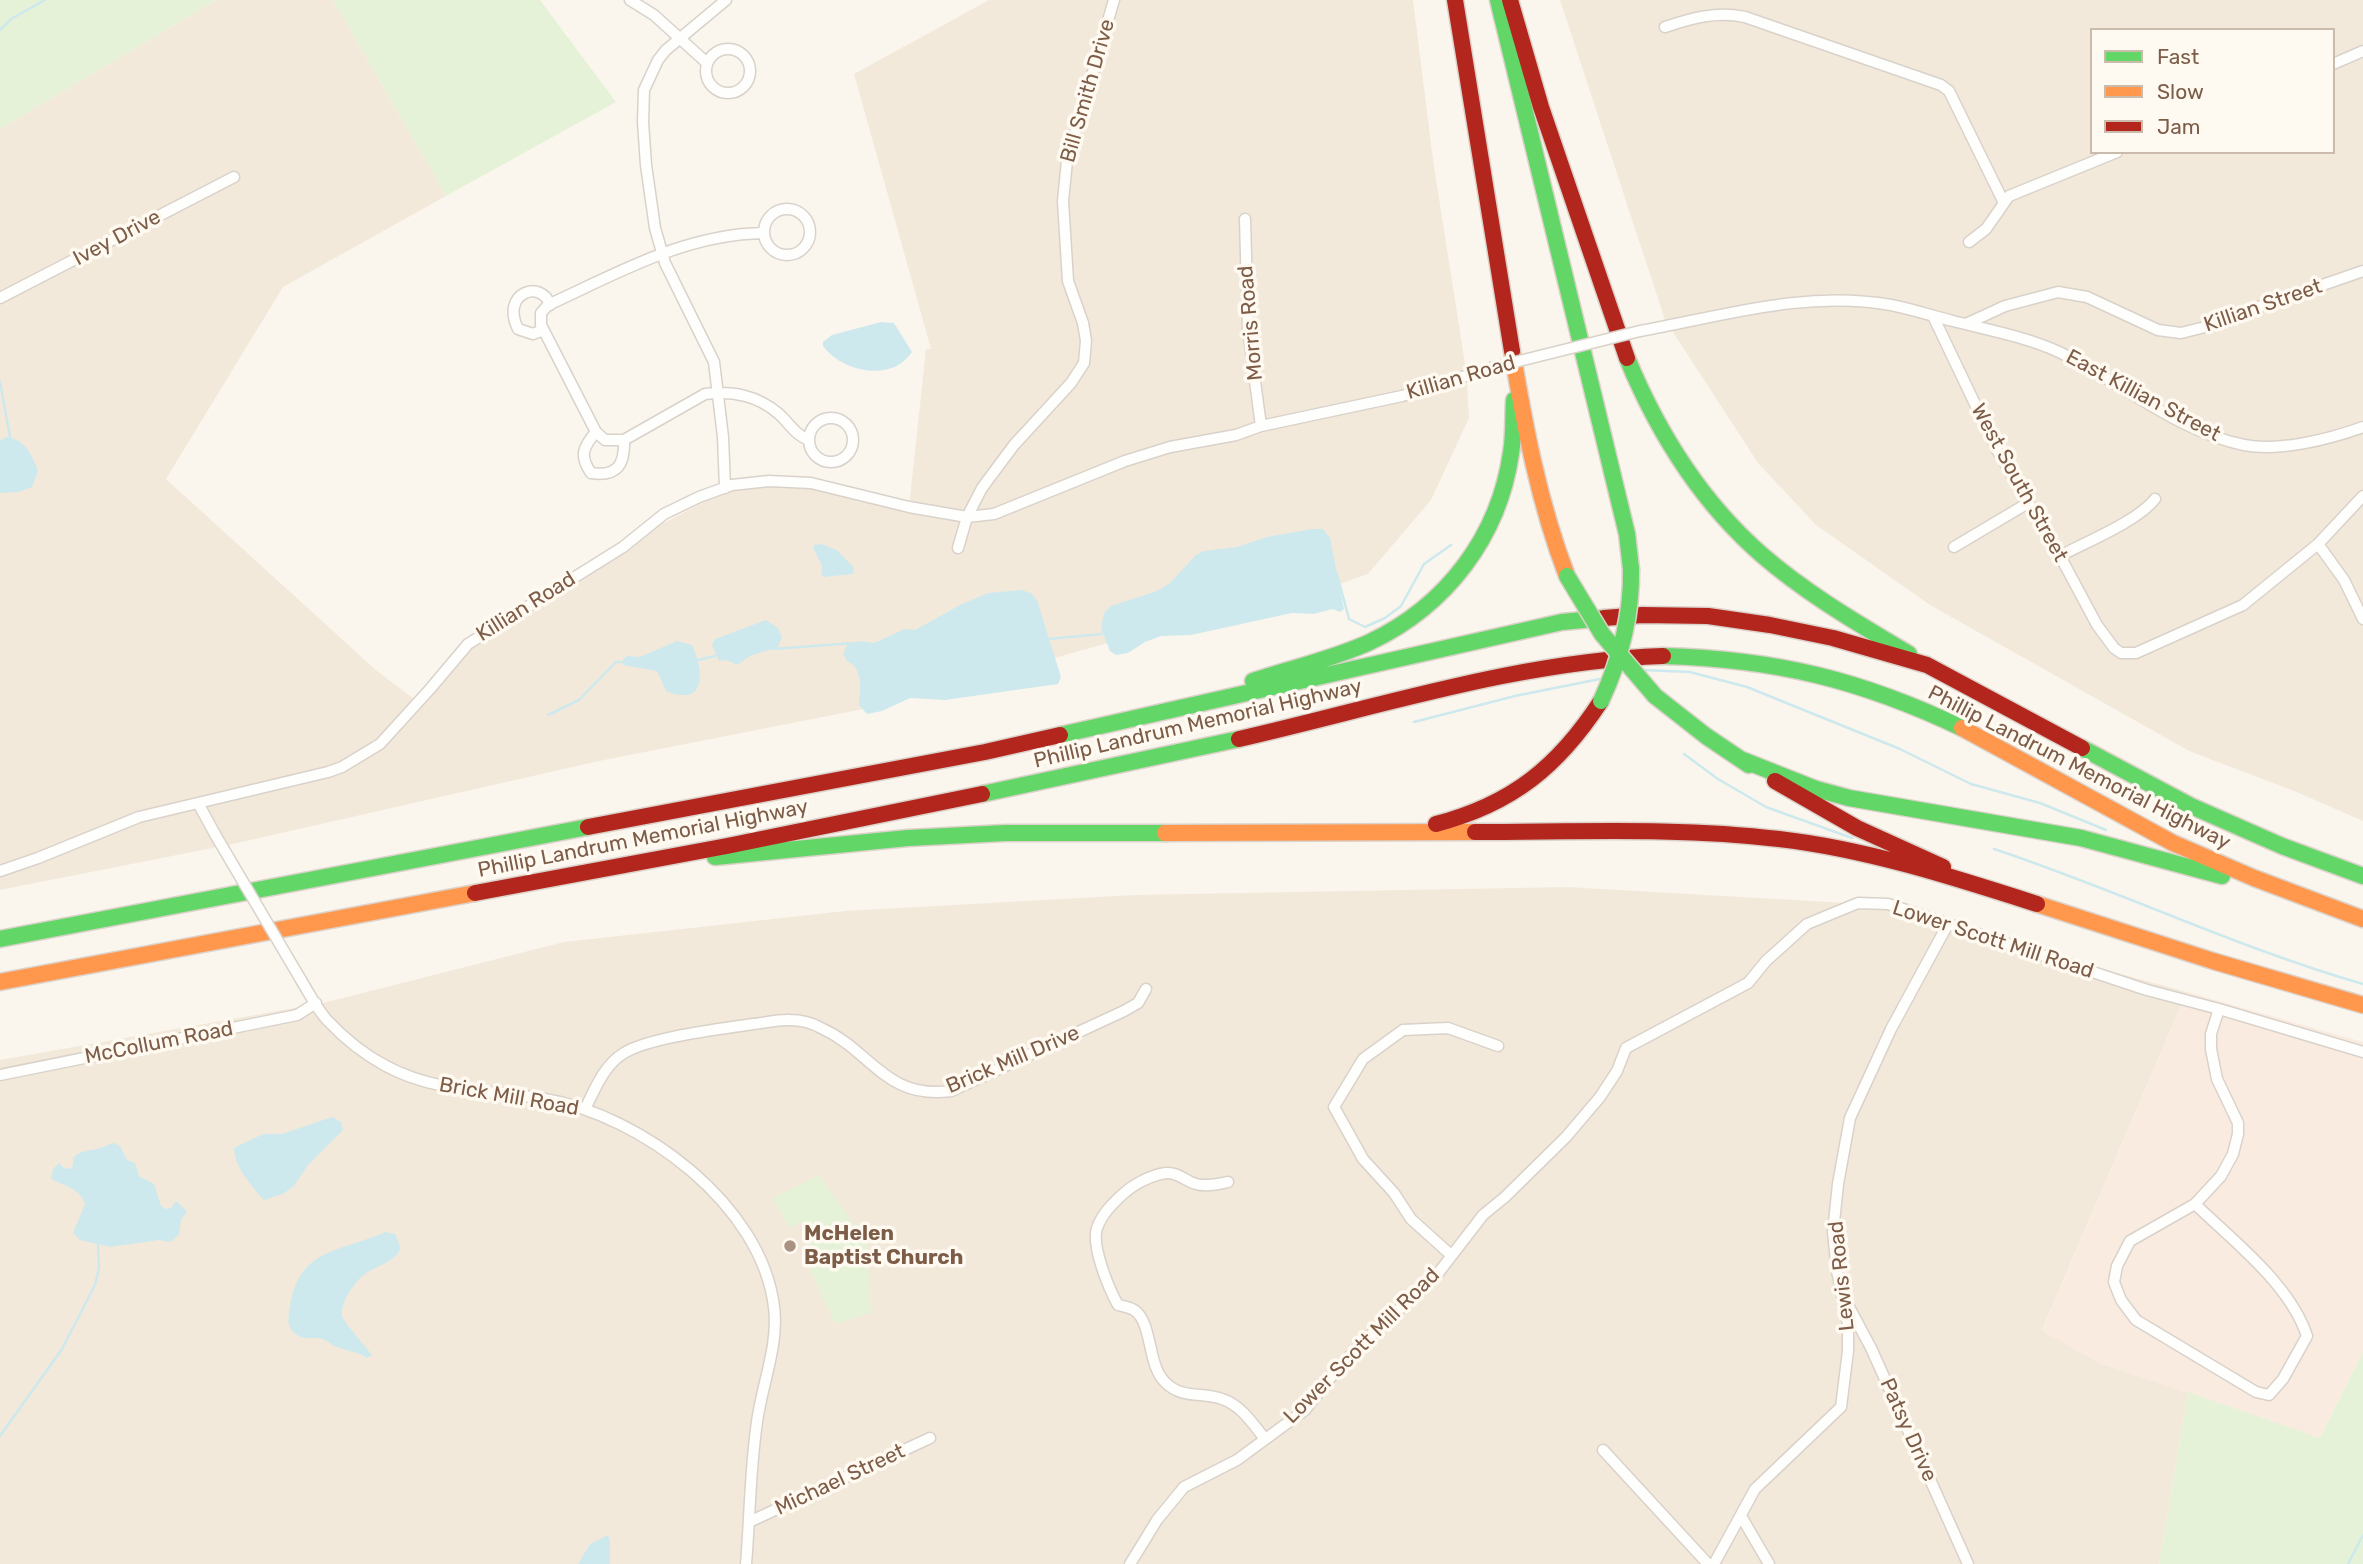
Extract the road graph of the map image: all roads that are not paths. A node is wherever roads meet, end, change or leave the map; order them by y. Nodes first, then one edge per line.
1 (630, 0) edge
2 (726, 0) edge
3 (1114, 0) edge
4 (1455, 0) edge
5 (1498, 0) edge
6 (1510, 0) edge
7 (1665, 27) dead end
8 (679, 40) junction
9 (2363, 51) edge
10 (707, 63) junction
11 (2335, 63) edge
12 (2112, 154) edge
13 (234, 177) dead end
14 (2004, 203) junction
15 (1245, 219) dead end
16 (764, 233) junction
17 (1969, 242) dead end
18 (663, 254) junction
19 (2363, 271) edge
20 (0, 298) edge
21 (550, 304) junction
22 (1933, 316) junction
23 (1965, 324) junction
24 (543, 330) junction
25 (1514, 369) junction
26 (719, 393) junction
27 (1261, 426) junction
28 (2363, 427) edge
29 (596, 432) junction
30 (624, 440) junction
31 (809, 440) junction
32 (725, 488) junction
33 (2363, 496) edge
34 (2155, 499) dead end
35 (2028, 503) junction
36 (967, 517) junction
37 (2318, 544) junction
38 (1954, 547) dead end
39 (958, 548) dead end
40 (2060, 556) junction
41 (2363, 619) edge
42 (1927, 665) junction
43 (1154, 714) junction
44 (1740, 759) junction
45 (198, 803) junction
46 (1405, 831) junction
47 (618, 866) junction
48 (0, 871) edge
49 (2363, 876) edge
50 (2014, 897) junction
51 (2316, 902) junction
52 (2363, 919) edge
53 (1948, 924) junction
54 (0, 939) edge
55 (0, 982) edge
56 (1146, 989) dead end
57 (316, 1003) junction
58 (2363, 1004) edge
59 (2218, 1009) junction
60 (1498, 1046) dead end
61 (2363, 1052) edge
62 (0, 1075) edge
63 (585, 1109) junction
64 (1228, 1182) dead end
65 (2195, 1204) junction
66 (1451, 1255) junction
67 (1844, 1299) junction
68 (930, 1438) dead end
69 (1265, 1438) junction
70 (1603, 1450) dead end
71 (1741, 1516) junction
72 (749, 1521) junction
73 (746, 1564) edge
74 (1130, 1564) edge
75 (1708, 1564) edge
76 (1714, 1564) edge
77 (1769, 1564) edge
78 (1968, 1564) edge

1 - 8 street
2 - 8 street
3 - 36 street, Bill Smith Drive
4 - 25 highway
5 - 46 highway, bridge
6 - 42 highway
7 - 14 street
8 - 10 street
8 - 18 street
9 - 11 street
10 - 10 street
12 - 14 street
13 - 20 street, Ivey Drive
14 - 17 street
15 - 27 street, Morris Road
16 - 16 street
16 - 18 street
18 - 21 street
18 - 26 street
19 - 23 street, Killian Street
21 - 24 street
21 - 24 street
22 - 23 street, Killian Road
22 - 27 street, Killian Road, bridge
22 - 35 street, West South Street
23 - 28 street, East Killian Street
24 - 29 street
25 - 43 highway
25 - 44 highway, bridge
26 - 30 street
26 - 31 street
26 - 32 street
27 - 36 street, Killian Road
29 - 30 street
29 - 30 street
31 - 31 street
32 - 36 street, Killian Road
32 - 45 street, Killian Road
33 - 37 street
34 - 40 street
35 - 38 street
35 - 40 street, West South Street
36 - 39 street
37 - 40 street, West South Street
37 - 41 street
42 - 43 highway, Phillip Landrum Memorial Highway
42 - 49 highway, Phillip Landrum Memorial Highway
43 - 54 highway, Phillip Landrum Memorial Highway
44 - 50 highway
44 - 51 highway
45 - 48 street, Killian Road
45 - 57 street, Brick Mill Road, bridge
46 - 47 highway
46 - 50 highway
47 - 51 highway, Phillip Landrum Memorial Highway
47 - 55 highway, Phillip Landrum Memorial Highway
50 - 58 highway
51 - 52 highway, Phillip Landrum Memorial Highway
53 - 59 street, Lower Scott Mill Road
53 - 66 street, Lower Scott Mill Road
53 - 67 street, Lewis Road
56 - 63 street, Brick Mill Drive
57 - 62 street, McCollum Road
57 - 63 street, Brick Mill Road
59 - 61 street, Lower Scott Mill Road
59 - 65 street
60 - 66 street
63 - 72 street, Brick Mill Road
64 - 69 street
65 - 65 street
66 - 69 street, Lower Scott Mill Road
67 - 71 street, Lewis Road
67 - 78 street, Patsy Drive
68 - 72 street, Michael Street
69 - 74 street, Lower Scott Mill Road
70 - 75 street
71 - 76 street, Lewis Road
71 - 77 street
72 - 73 street, Brick Mill Road

